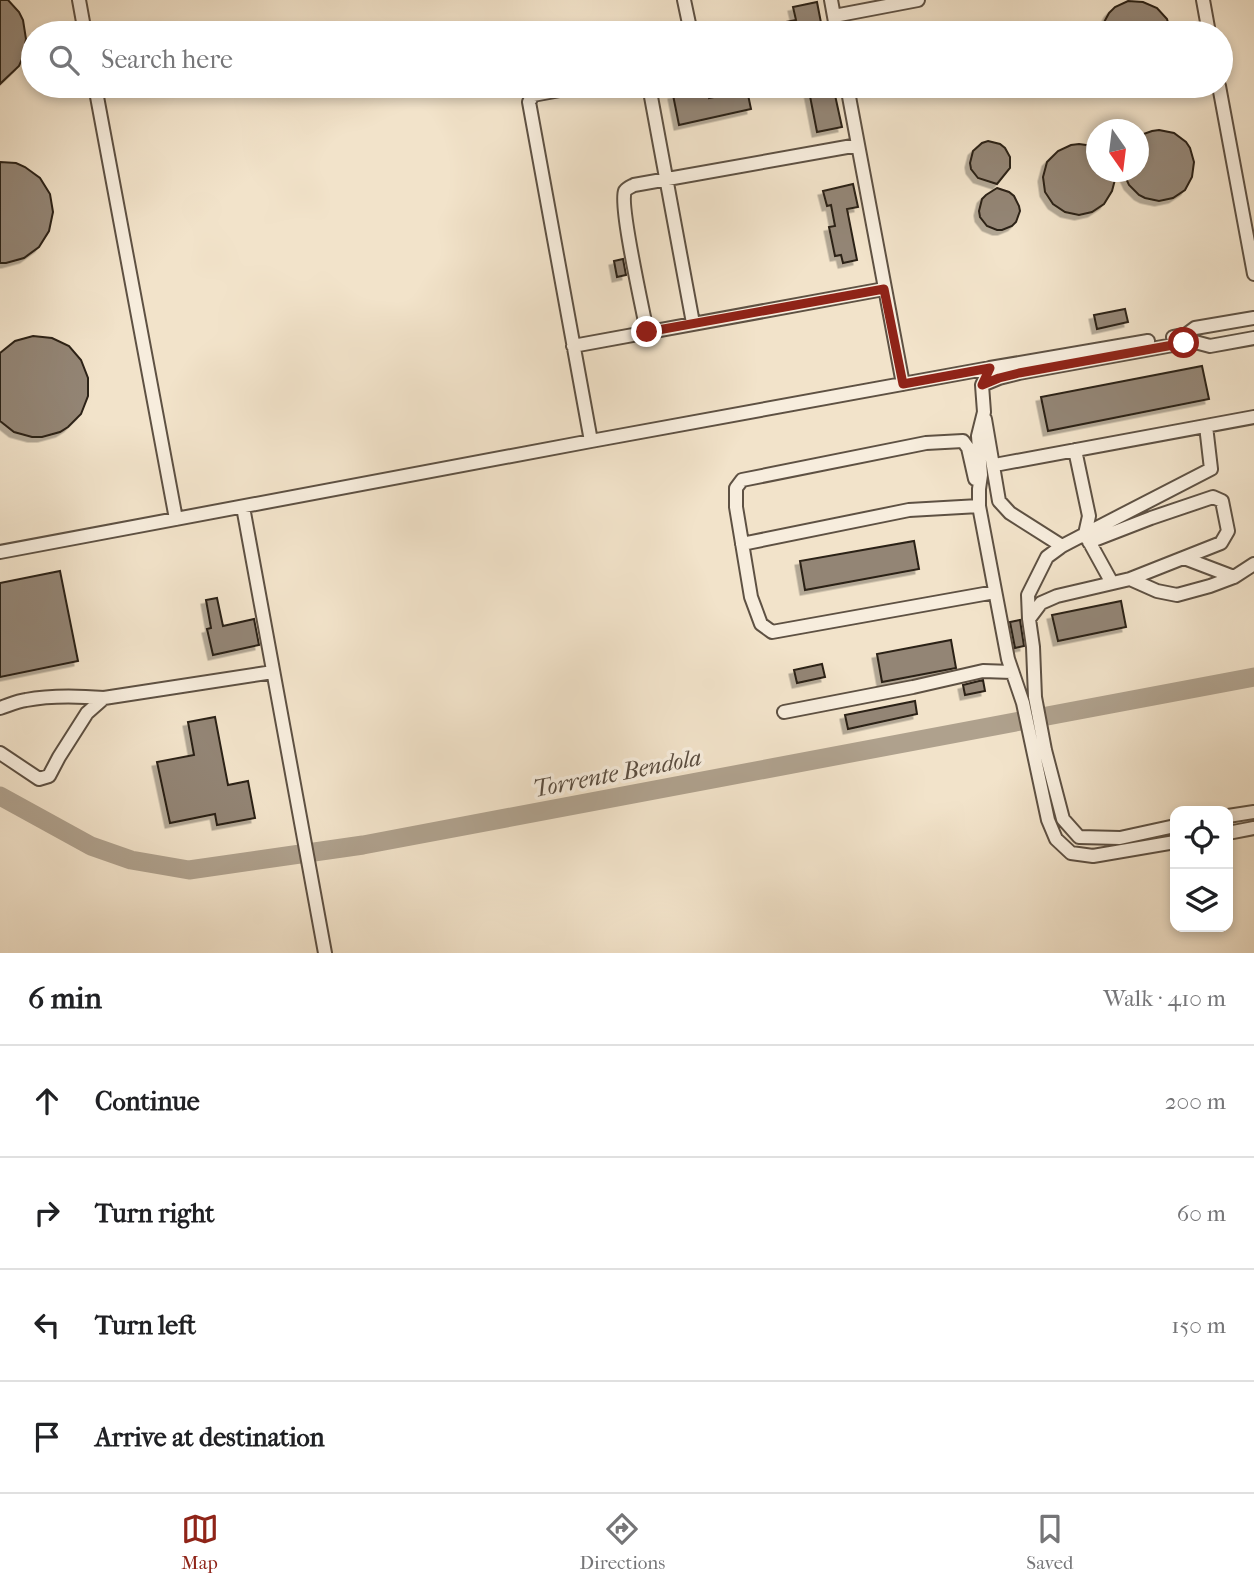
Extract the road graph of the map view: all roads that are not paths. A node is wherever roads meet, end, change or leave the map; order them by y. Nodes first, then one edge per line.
1 (79, 0) edge
2 (684, 0) edge
3 (831, 0) edge
4 (918, 0) edge
5 (1203, 0) edge
6 (834, 16) junction
7 (83, 21) edge
8 (688, 21) edge
9 (835, 21) edge
10 (1207, 21) edge
11 (97, 98) edge
12 (531, 98) edge
13 (651, 98) edge
14 (849, 98) edge
15 (1221, 98) edge
16 (858, 145) junction
17 (667, 179) junction
18 (1254, 274) edge
19 (884, 289) junction
20 (1254, 318) edge
21 (693, 323) junction
22 (647, 332) junction
23 (1254, 338) edge
24 (573, 346) junction
25 (990, 368) junction
26 (903, 384) junction
27 (982, 385) junction
28 (984, 412) junction
29 (1254, 417) edge
30 (1206, 426) junction
31 (591, 441) junction
32 (1075, 450) junction
33 (1000, 464) dead end
34 (979, 489) junction
35 (979, 506) junction
36 (243, 507) junction
37 (176, 519) junction
38 (1087, 538) junction
39 (743, 544) junction
40 (1062, 546) junction
41 (0, 552) edge
42 (1184, 558) junction
43 (1254, 564) edge
44 (1234, 577) junction
45 (1130, 579) junction
46 (1112, 583) junction
47 (995, 592) junction
48 (1029, 619) junction
49 (272, 672) junction
50 (1012, 672) junction
51 (104, 698) junction
52 (1029, 700) junction
53 (0, 708) edge
54 (784, 712) dead end
55 (1039, 752) junction
56 (0, 753) edge
57 (1254, 812) edge
58 (1233, 815) edge
59 (1170, 828) edge
60 (1254, 828) edge
61 (1233, 832) edge
62 (1170, 843) edge
63 (325, 953) edge

1 - 7 lane
2 - 8 lane
3 - 6 lane
4 - 6 lane
5 - 10 lane
6 - 9 lane
11 - 37 lane
12 - 24 lane
13 - 17 lane
14 - 16 lane
15 - 18 lane
16 - 17 lane
16 - 19 lane
17 - 21 lane
17 - 22 lane
19 - 21 lane
19 - 26 lane
20 - 25 lane
21 - 22 lane
22 - 24 lane
23 - 27 lane
24 - 31 lane
25 - 26 lane
25 - 27 lane
26 - 31 lane
27 - 28 lane
28 - 34 lane
28 - 40 lane
29 - 30 lane
30 - 32 lane
30 - 38 lane
31 - 36 lane
32 - 33 lane
32 - 38 lane
34 - 35 lane
34 - 39 lane
35 - 39 lane
35 - 47 lane
36 - 37 lane
36 - 49 lane
37 - 41 lane
38 - 40 lane
38 - 42 lane
38 - 46 lane
39 - 47 lane
40 - 48 lane
42 - 44 lane
42 - 45 lane
43 - 44 lane
44 - 45 lane
45 - 46 lane
46 - 48 lane
47 - 50 lane
48 - 52 lane
49 - 51 lane
49 - 63 lane
50 - 52 lane
50 - 54 lane
51 - 53 lane
51 - 56 lane
52 - 55 lane
55 - 59 lane
55 - 62 lane
57 - 58 lane
60 - 61 lane

